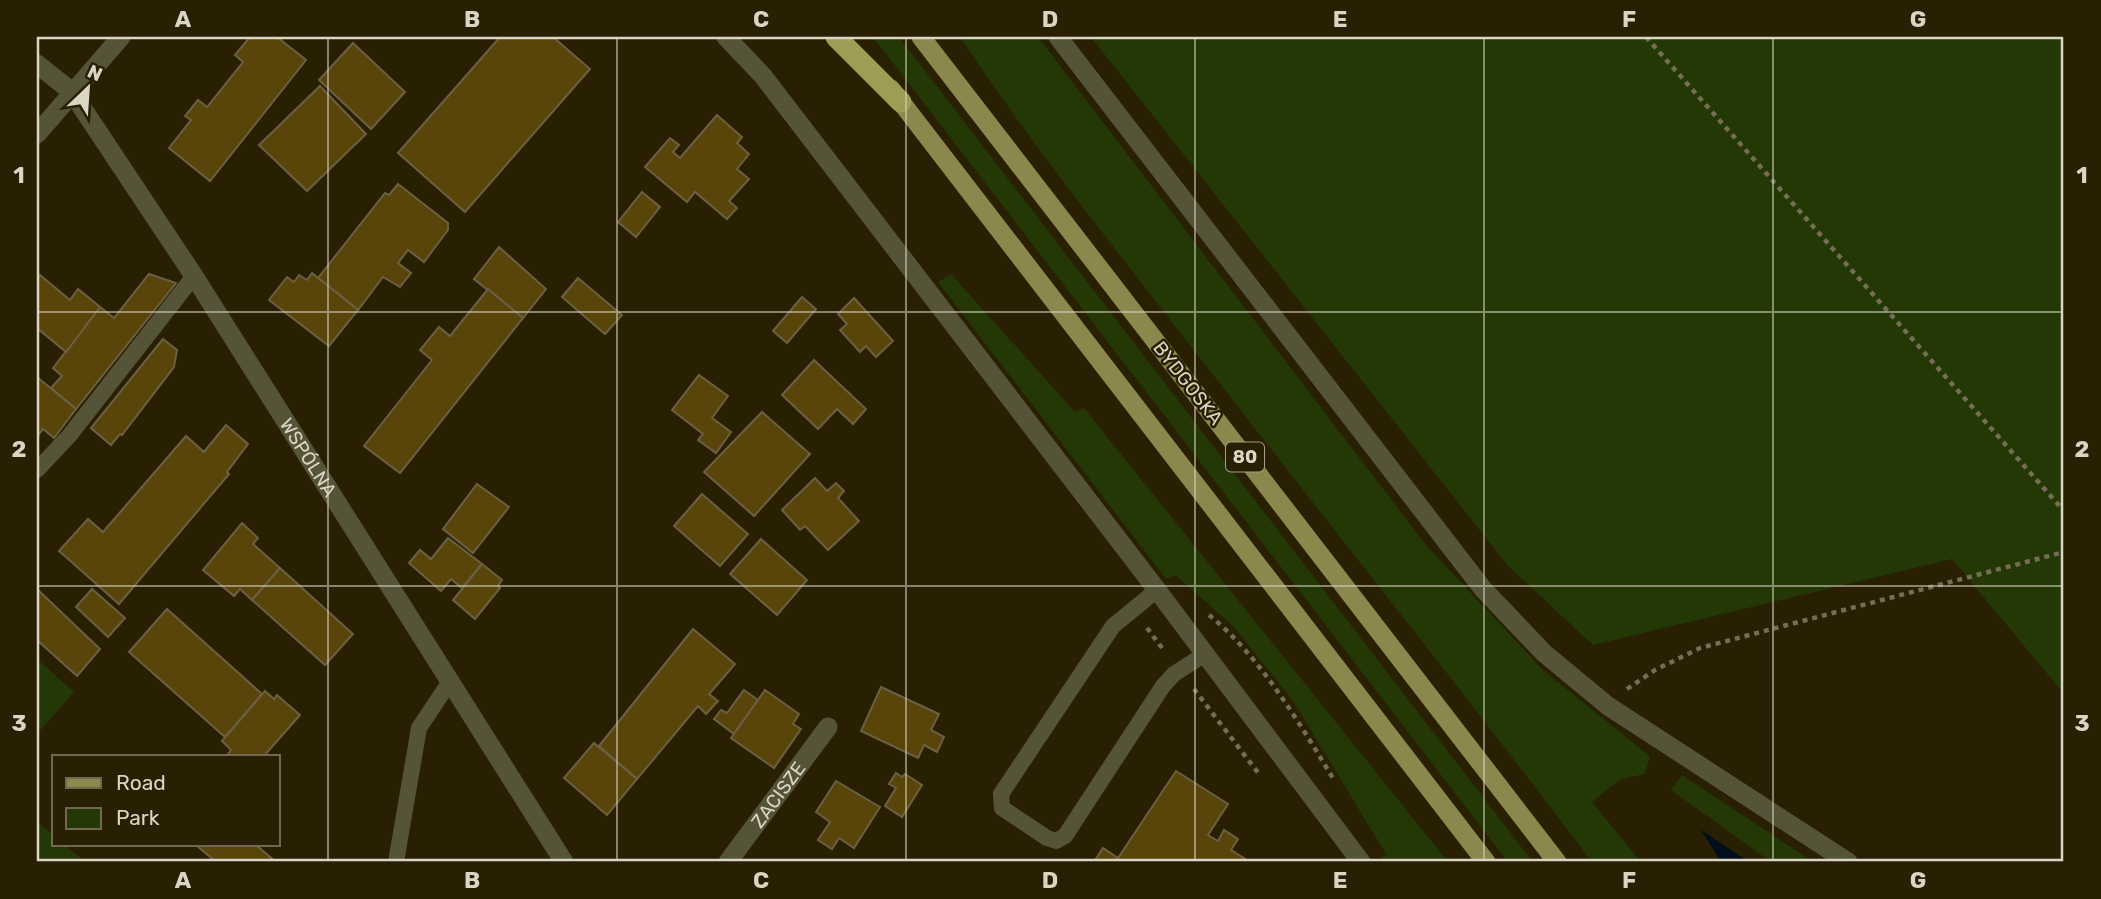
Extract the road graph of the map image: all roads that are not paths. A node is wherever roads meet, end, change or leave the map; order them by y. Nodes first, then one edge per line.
1 (121, 37) edge
2 (726, 37) edge
3 (836, 37) edge
4 (850, 37) edge
5 (921, 37) edge
6 (1058, 37) edge
7 (37, 64) edge
8 (71, 91) junction
9 (901, 102) junction
10 (37, 134) edge
11 (194, 276) junction
12 (37, 470) edge
13 (1157, 590) junction
14 (1205, 654) junction
15 (449, 683) junction
16 (828, 727) dead end
17 (396, 862) edge
18 (564, 862) edge
19 (728, 862) edge
20 (1361, 862) edge
21 (1486, 862) edge
22 (1557, 862) edge
23 (1848, 862) edge

1 - 8 street
2 - 13 street
3 - 9 highway
4 - 9 main road
5 - 22 main road, BYDGOSKA / 80
6 - 23 street
7 - 8 street, WSPÓLNA
8 - 10 street
8 - 11 street, WSPÓLNA
9 - 21 main road
11 - 12 lane
11 - 15 street, WSPÓLNA
13 - 14 street
13 - 14 lane
14 - 20 street
15 - 17 lane
15 - 18 street, WSPÓLNA
16 - 19 street, ZACISZE

